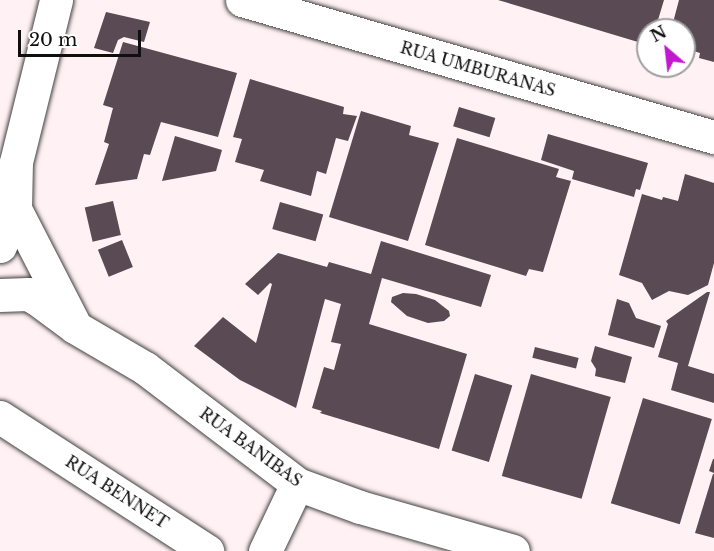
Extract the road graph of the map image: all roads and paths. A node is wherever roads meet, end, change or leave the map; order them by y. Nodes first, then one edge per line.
1 (56, 0) edge
2 (242, 0) edge
3 (714, 137) edge
4 (10, 185) edge
5 (0, 246) edge
6 (0, 295) edge
7 (75, 327) junction
8 (0, 392) edge
9 (0, 417) edge
10 (28, 433) junction
11 (297, 484) junction
12 (207, 551) edge
13 (265, 551) edge
14 (513, 551) edge

1 - 4 street
2 - 3 street, RUA UMBURANAS
4 - 5 street
4 - 7 street
6 - 7 street, RUA BANIBAS
7 - 11 street, RUA BANIBAS
8 - 10 street, RUA BENNET
9 - 10 street, RUA BENNET
10 - 12 street, RUA BENNET
11 - 13 street
11 - 14 street, RUA BANIBAS

